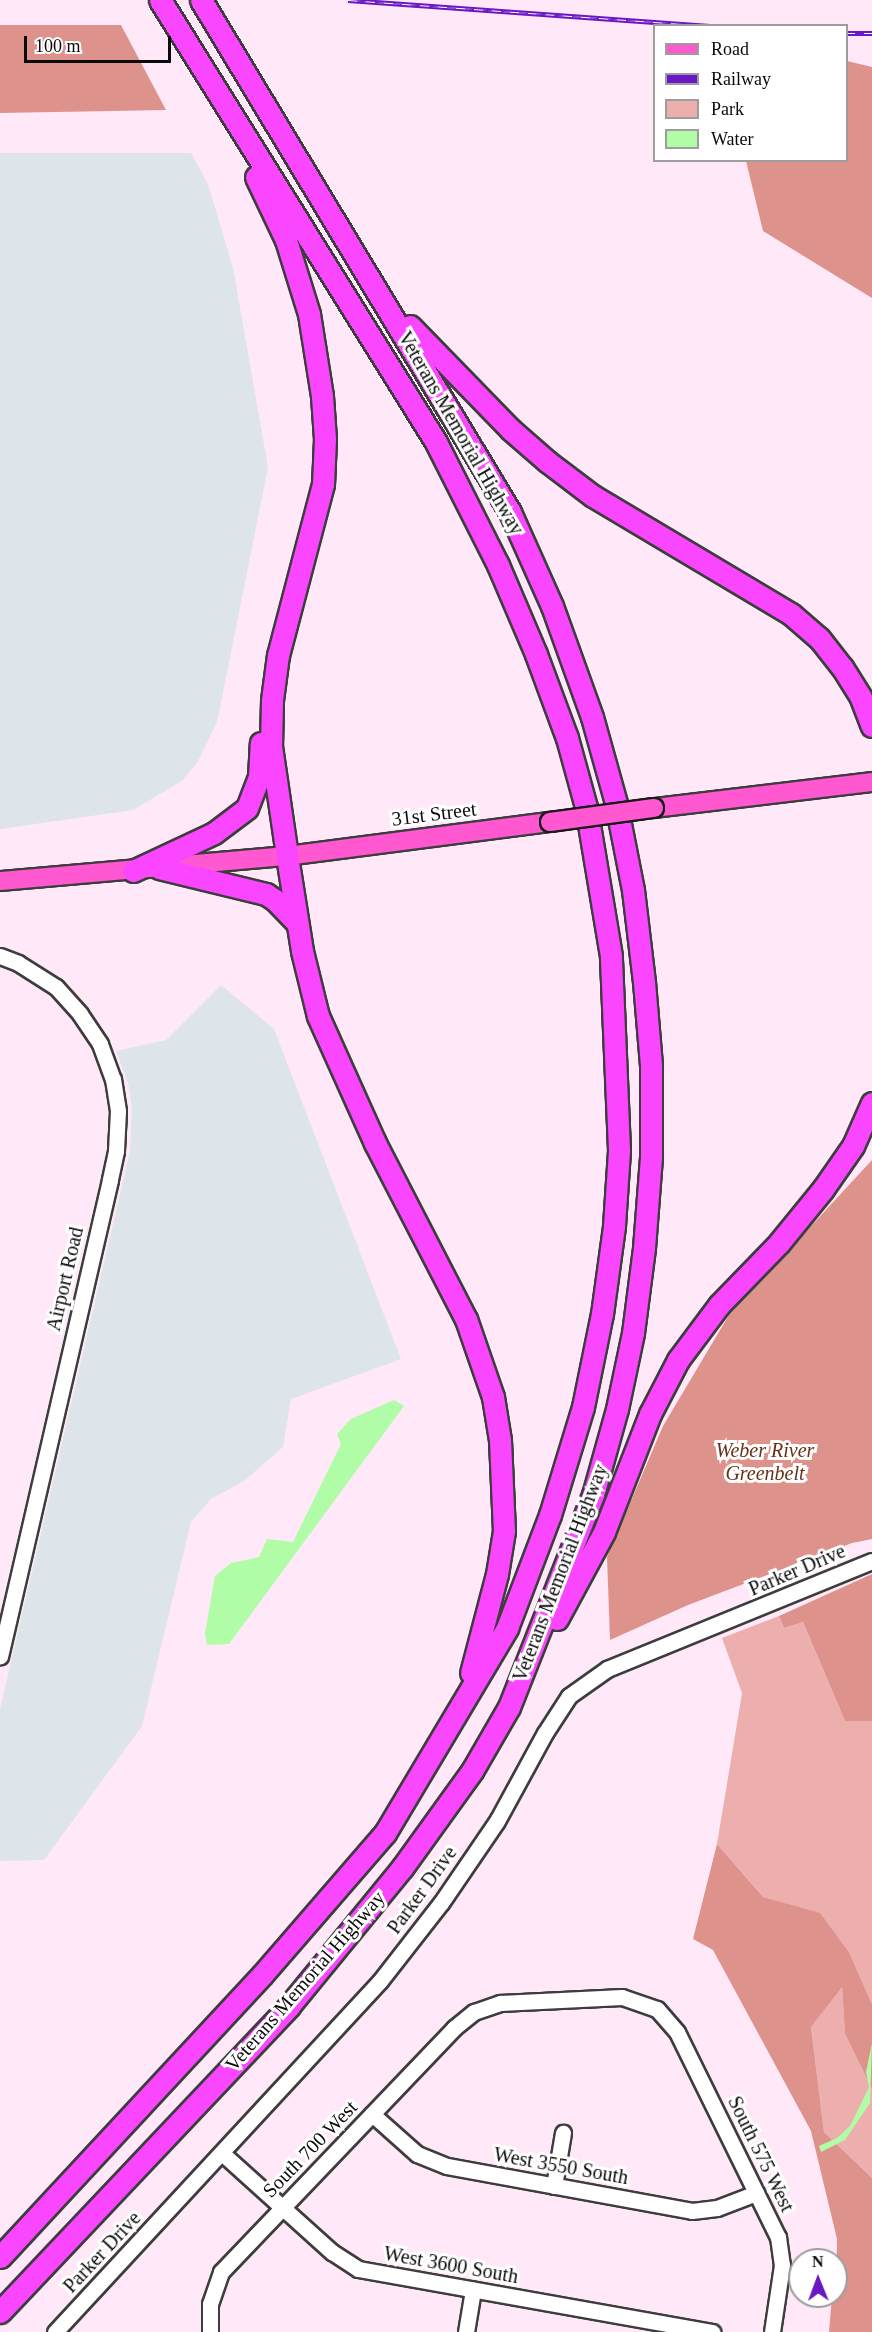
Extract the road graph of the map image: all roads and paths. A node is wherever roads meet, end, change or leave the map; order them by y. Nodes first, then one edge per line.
1 (160, 0) edge
2 (201, 0) edge
3 (215, 89) junction
4 (380, 295) junction
5 (278, 655) junction
6 (872, 726) edge
7 (872, 782) edge
8 (287, 856) junction
9 (159, 868) junction
10 (133, 871) junction
11 (0, 881) edge
12 (297, 923) junction
13 (0, 956) edge
14 (872, 1103) edge
15 (872, 1561) edge
16 (0, 1656) edge
17 (463, 1700) junction
18 (509, 1707) junction
19 (657, 2009) joint
20 (372, 2114) junction
21 (563, 2133) dead end
22 (223, 2154) junction
23 (554, 2186) junction
24 (756, 2193) junction
25 (282, 2207) junction
26 (0, 2257) edge
27 (473, 2290) junction
28 (0, 2312) edge
29 (55, 2332) edge
30 (210, 2332) edge
31 (466, 2332) edge
32 (712, 2332) edge
33 (772, 2332) edge

1 - 3 highway, Veterans Memorial Highway
2 - 4 highway, Veterans Memorial Highway
3 - 5 highway
3 - 17 highway, Veterans Memorial Highway
4 - 6 highway
4 - 18 highway, Veterans Memorial Highway
5 - 8 highway
5 - 10 highway
7 - 8 main road, 31st Street, bridge
8 - 9 main road, 31st Street
8 - 12 highway
9 - 10 main road, 31st Street
9 - 12 highway
10 - 11 main road, 31st Street
12 - 17 highway
13 - 16 street, Airport Road
14 - 18 highway
15 - 22 street, Parker Drive
17 - 26 highway, Veterans Memorial Highway
18 - 28 highway, Veterans Memorial Highway
19 - 20 street, South 700 West
19 - 24 street, South 575 West
20 - 23 street, West 3550 South
20 - 25 street, South 700 West
21 - 23 street
22 - 25 street, West 3600 South
22 - 29 street, Parker Drive
23 - 24 street, West 3550 South
24 - 33 street, South 575 West
25 - 27 street, West 3600 South
25 - 30 street, South 700 West
27 - 31 street
27 - 32 street, West 3600 South

